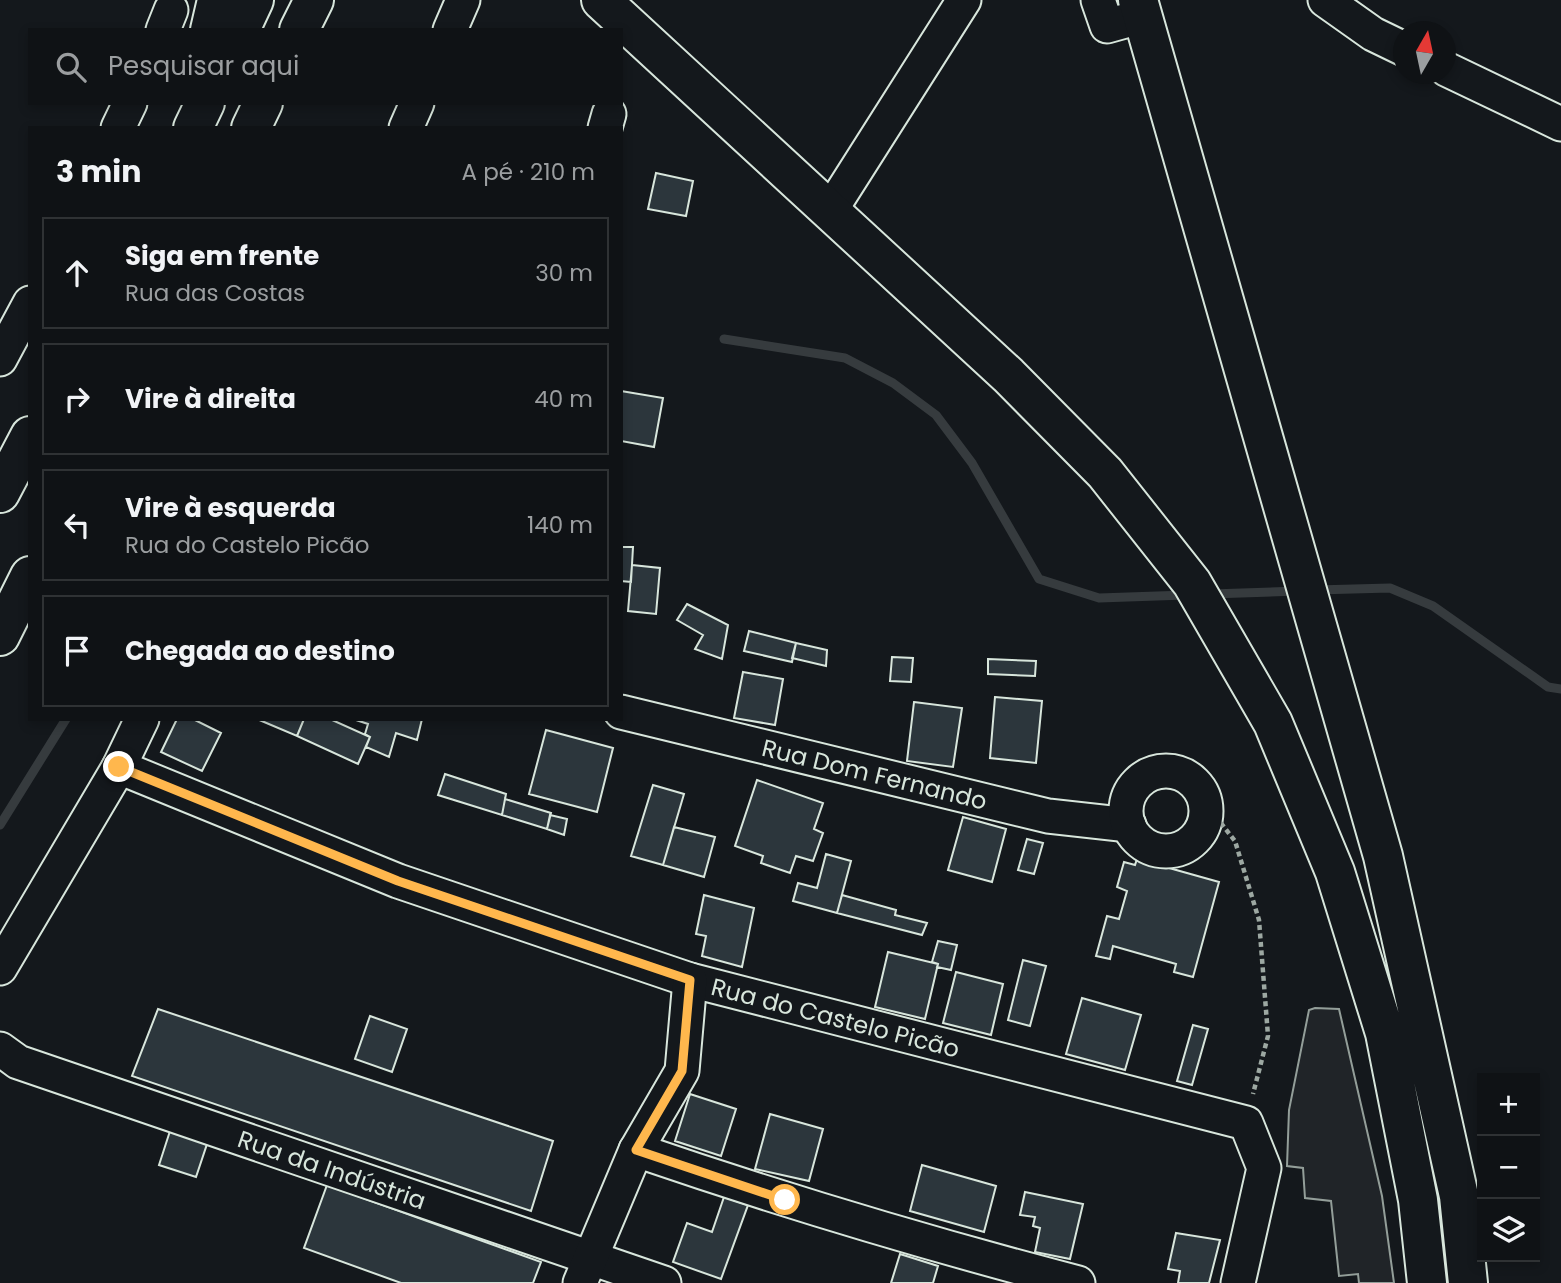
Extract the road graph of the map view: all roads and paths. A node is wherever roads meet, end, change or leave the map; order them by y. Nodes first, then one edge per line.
1 (217, 0) edge
2 (254, 0) edge
3 (314, 0) edge
4 (463, 0) edge
5 (964, 0) edge
6 (1098, 0) edge
7 (1325, 0) edge
8 (605, 4) edge
9 (1140, 8) edge
10 (210, 28) edge
11 (241, 28) edge
12 (300, 28) edge
13 (451, 28) edge
14 (1393, 44) edge
15 (1456, 74) edge
16 (129, 105) edge
17 (196, 105) edge
18 (204, 105) edge
19 (262, 105) edge
20 (416, 105) edge
21 (1561, 124) edge
22 (119, 126) edge
23 (192, 126) edge
24 (193, 126) edge
25 (252, 126) edge
26 (407, 126) edge
27 (830, 211) junction
28 (28, 307) edge
29 (0, 359) edge
30 (28, 440) edge
31 (0, 493) edge
32 (28, 580) edge
33 (0, 636) edge
34 (623, 712) edge
35 (141, 721) edge
36 (119, 767) junction
37 (1205, 803) junction
38 (1129, 825) junction
39 (0, 968) edge
40 (690, 980) junction
41 (0, 1049) edge
42 (1246, 1123) junction
43 (636, 1150) junction
44 (585, 1270) edge
45 (664, 1283) edge
46 (1078, 1283) edge
47 (1238, 1283) edge
48 (1427, 1283) edge
49 (1468, 1283) edge

1 - 10 highway
2 - 11 highway
3 - 12 highway
4 - 13 street
5 - 27 street
6 - 9 street
7 - 14 street
8 - 27 highway
9 - 49 highway
15 - 21 street
16 - 22 street
17 - 23 highway
18 - 24 highway
19 - 25 highway
20 - 26 street
27 - 48 highway
28 - 29 street
30 - 31 highway
32 - 33 highway
34 - 38 street, Rua Dom Fernando
35 - 36 street
36 - 39 street
36 - 40 street, Rua do Castelo Picão
37 - 38 street
37 - 38 street
37 - 42 path
40 - 42 street, Rua do Castelo Picão
40 - 43 street
41 - 44 street, Rua da Indústria
42 - 47 street
43 - 44 street
43 - 46 street
44 - 45 street, Rua da Indústria

